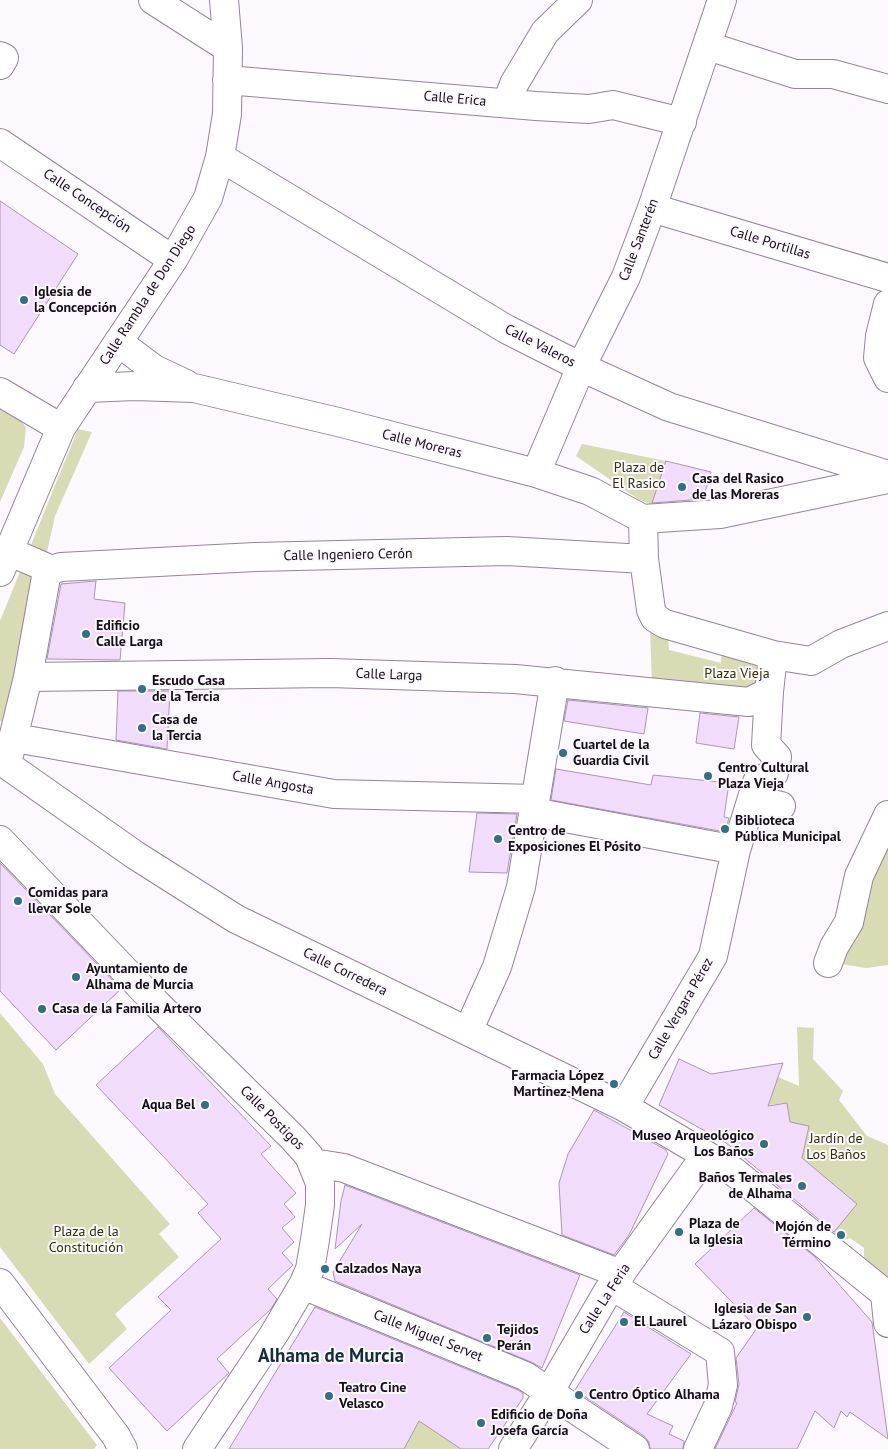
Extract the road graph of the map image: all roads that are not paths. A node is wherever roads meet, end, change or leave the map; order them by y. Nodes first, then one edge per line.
1 (153, 0) edge
2 (224, 0) edge
3 (578, 0) edge
4 (722, 0) edge
5 (708, 46) junction
6 (228, 48) junction
7 (0, 56) edge
8 (0, 65) edge
9 (227, 80) junction
10 (888, 89) edge
11 (507, 103) junction
12 (682, 122) junction
13 (0, 143) edge
14 (220, 157) junction
15 (652, 208) junction
16 (173, 260) junction
17 (888, 278) edge
18 (888, 304) edge
19 (118, 342) junction
20 (581, 367) junction
21 (888, 378) edge
22 (87, 388) junction
23 (194, 388) junction
24 (0, 392) edge
25 (61, 428) junction
26 (536, 472) junction
27 (888, 475) edge
28 (888, 479) edge
29 (643, 519) junction
30 (644, 559) junction
31 (4, 562) edge
32 (52, 570) junction
33 (888, 626) edge
34 (773, 656) junction
35 (28, 677) junction
36 (555, 682) junction
37 (759, 697) junction
38 (7, 754) edge
39 (534, 806) junction
40 (781, 806) dead end
41 (750, 809) junction
42 (888, 814) edge
43 (0, 840) edge
44 (736, 850) junction
45 (828, 963) dead end
46 (468, 1031) junction
47 (624, 1107) junction
48 (706, 1155) junction
49 (313, 1163) junction
50 (616, 1280) junction
51 (0, 1283) edge
52 (303, 1285) junction
53 (886, 1295) edge
54 (888, 1323) edge
55 (548, 1394) junction
56 (123, 1449) edge
57 (198, 1449) edge
58 (513, 1449) edge
59 (635, 1449) edge
60 (698, 1449) edge

1 - 6 street
2 - 6 street, Calle Rambla de Don Diego
3 - 11 street
4 - 5 street, Calle Santerén
5 - 10 street
5 - 12 street, Calle Santerén
6 - 9 street, Calle Rambla de Don Diego
7 - 8 street
9 - 11 street, Calle Erica
9 - 14 street, Calle Rambla de Don Diego
11 - 12 street, Calle Erica
12 - 15 street, Calle Santerén
13 - 16 street, Calle Concepción
14 - 16 street, Calle Rambla de Don Diego
14 - 20 street, Calle Valeros
15 - 17 street, Calle Portillas
15 - 20 street, Calle Santerén
16 - 19 street, Calle Rambla de Don Diego
18 - 21 street
19 - 22 street, Calle Rambla de Don Diego
19 - 23 street, Calle Moreras
20 - 26 street, Calle Santerén
20 - 27 street, Calle Valeros
22 - 23 street, Calle Moreras
22 - 25 street, Calle Rambla de Don Diego
23 - 26 street, Calle Moreras
24 - 25 street
25 - 31 street, Calle Rambla de Don Diego
26 - 29 street, Calle Moreras
28 - 29 street
29 - 30 street
30 - 32 street, Calle Ingeniero Cerón
30 - 34 street
31 - 32 street
32 - 35 street
33 - 34 street
34 - 37 street
35 - 36 street, Calle Larga
35 - 38 street
36 - 37 street, Calle Larga
36 - 39 street
37 - 41 street
38 - 39 street, Calle Angosta
38 - 46 street, Calle Corredera
39 - 44 street, Calle Angosta
39 - 46 street
40 - 41 street
41 - 44 street, Calle Vergara Pérez
42 - 45 street
43 - 49 street, Calle Postigos
44 - 47 street, Calle Vergara Pérez
46 - 47 street, Calle Corredera
47 - 48 street, Calle Corredera
48 - 50 street, Calle La Feria
48 - 53 street, Calle Corredera
49 - 50 street, Calle Postigos
49 - 52 street
50 - 55 street, Calle La Feria
50 - 60 street, Calle Postigos
51 - 56 street
52 - 55 street, Calle Miguel Servet
52 - 57 street
53 - 54 street
55 - 58 street, Calle La Feria
55 - 59 street, Calle Miguel Servet

